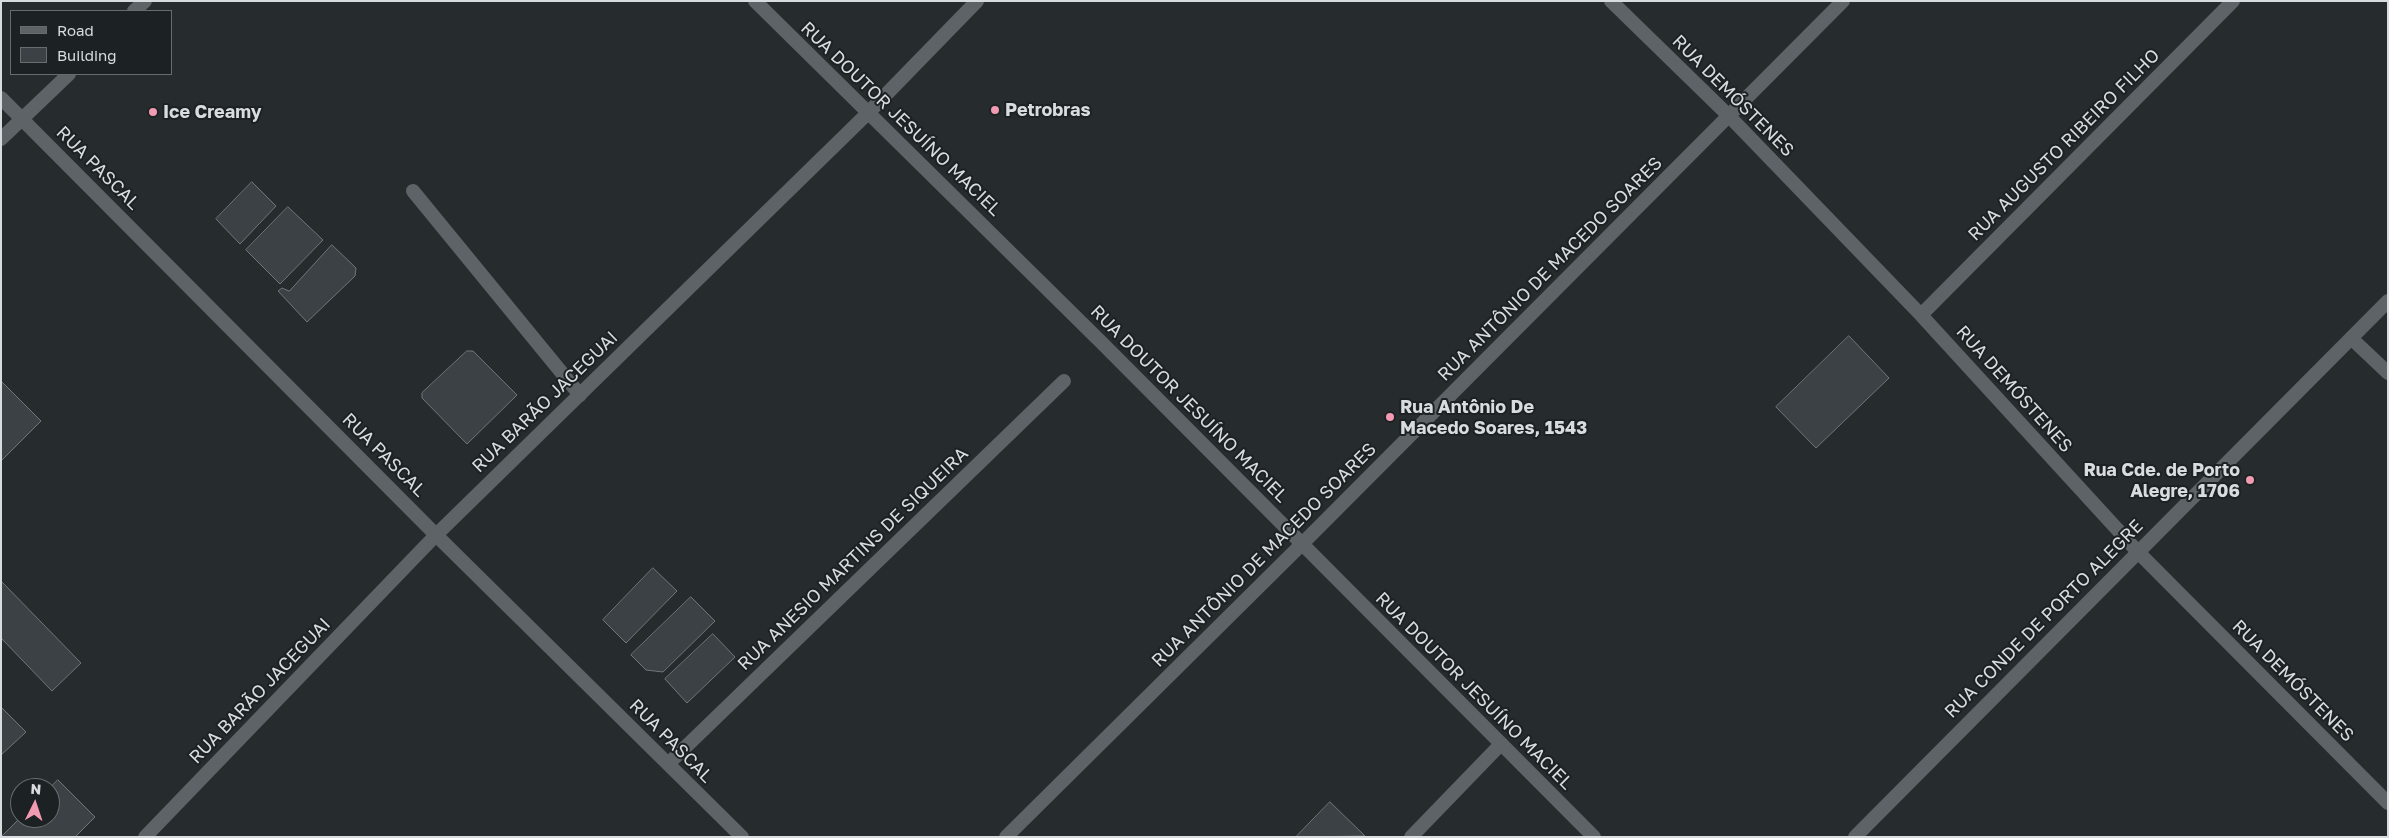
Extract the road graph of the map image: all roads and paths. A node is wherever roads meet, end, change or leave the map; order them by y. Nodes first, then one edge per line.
1 (145, 1) edge
2 (754, 1) edge
3 (977, 1) edge
4 (1611, 1) edge
5 (1843, 1) edge
6 (2233, 1) edge
7 (135, 10) edge
8 (68, 75) edge
9 (1, 98) edge
10 (869, 112) junction
11 (1729, 116) junction
12 (22, 118) junction
13 (1, 139) edge
14 (413, 191) dead end
15 (2388, 301) edge
16 (1921, 315) junction
17 (2351, 338) junction
18 (2388, 374) edge
19 (1064, 382) dead end
20 (580, 395) junction
21 (436, 535) junction
22 (1301, 545) junction
23 (2138, 552) junction
24 (1501, 744) junction
25 (668, 764) junction
26 (2388, 803) edge
27 (146, 837) edge
28 (742, 837) edge
29 (1006, 837) edge
30 (1411, 837) edge
31 (1594, 837) edge
32 (1855, 837) edge

1 - 7 street
2 - 10 street, RUA DOUTOR JESUÍNO MACIEL
3 - 10 street, RUA BARÃO JACEGUAI
4 - 11 street, RUA DEMÓSTENES
5 - 11 street, RUA ANTÔNIO DE MACEDO SOARES
6 - 16 street, RUA AUGUSTO RIBEIRO FILHO
8 - 12 street
9 - 12 street, RUA PASCAL
10 - 20 street, RUA BARÃO JACEGUAI
10 - 22 street, RUA DOUTOR JESUÍNO MACIEL
11 - 16 street, RUA DEMÓSTENES
11 - 22 street, RUA ANTÔNIO DE MACEDO SOARES
12 - 13 street
12 - 21 street, RUA PASCAL
14 - 20 street
15 - 17 street, RUA CONDE DE PORTO ALEGRE
16 - 23 street, RUA DEMÓSTENES
17 - 18 street
17 - 23 street, RUA CONDE DE PORTO ALEGRE
19 - 25 street, RUA ANESIO MARTINS DE SIQUEIRA
20 - 21 street, RUA BARÃO JACEGUAI
21 - 25 street, RUA PASCAL
21 - 27 street, RUA BARÃO JACEGUAI
22 - 24 street, RUA DOUTOR JESUÍNO MACIEL
22 - 29 street, RUA ANTÔNIO DE MACEDO SOARES
23 - 26 street, RUA DEMÓSTENES
23 - 32 street, RUA CONDE DE PORTO ALEGRE
24 - 30 street
24 - 31 street, RUA DOUTOR JESUÍNO MACIEL
25 - 28 street, RUA PASCAL

